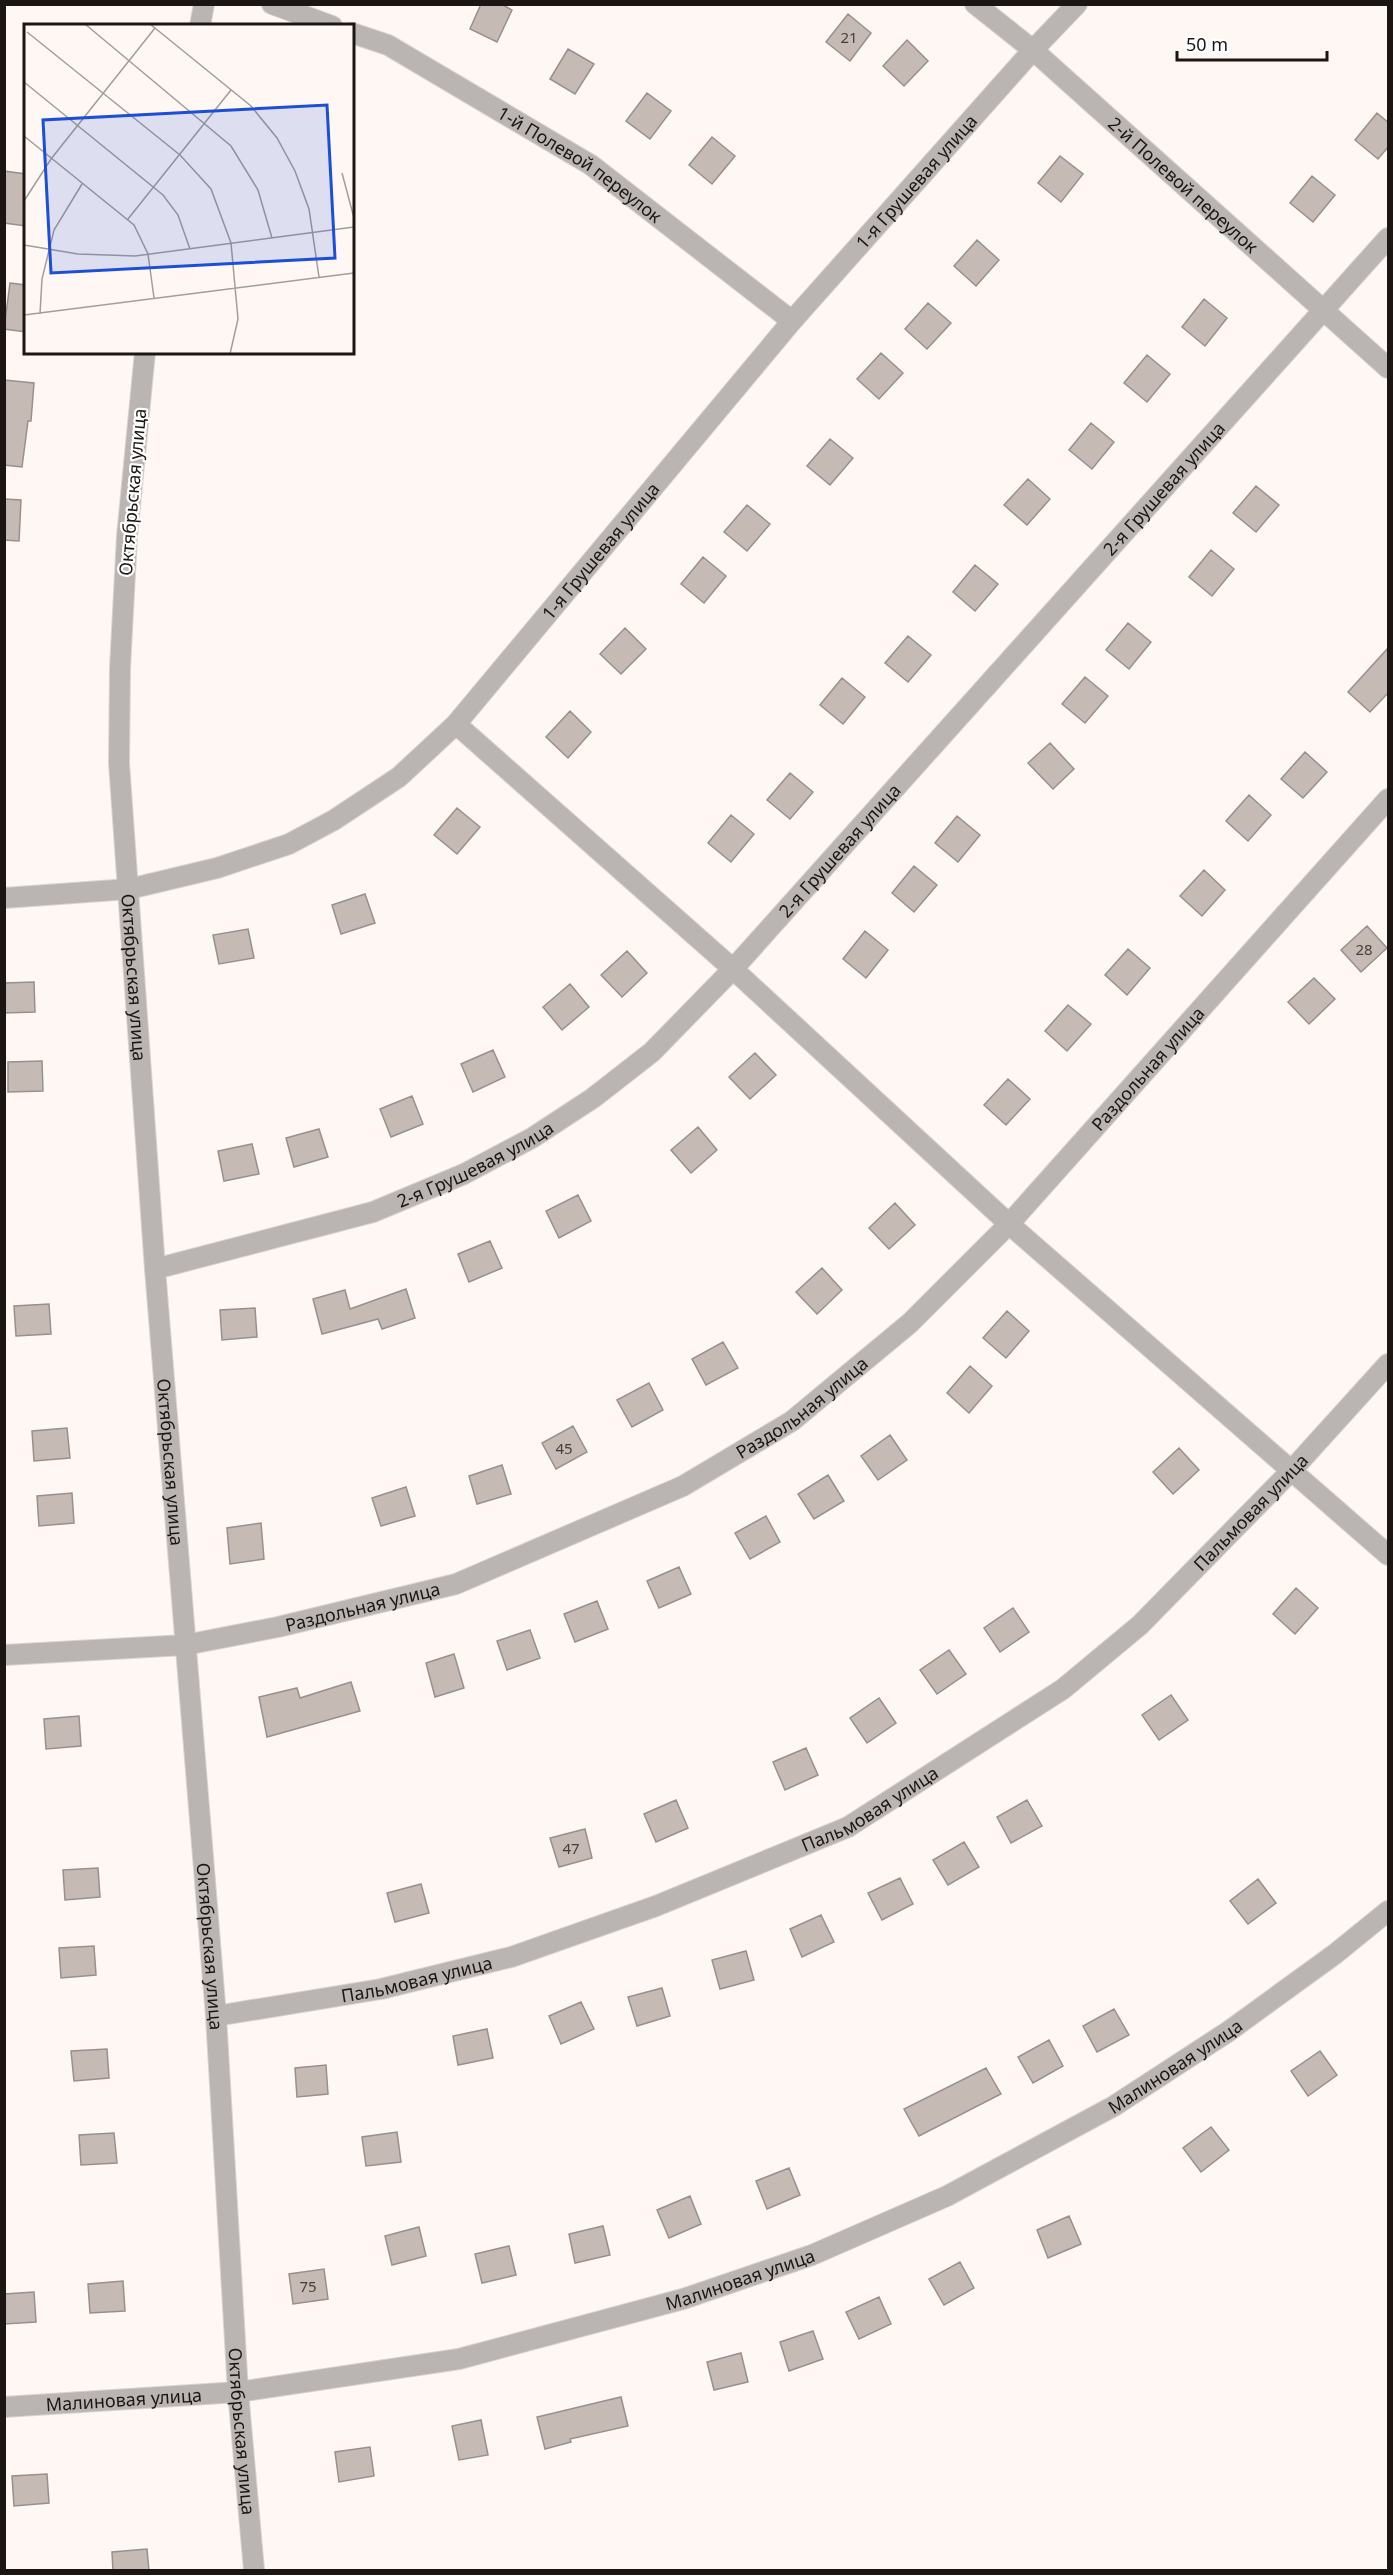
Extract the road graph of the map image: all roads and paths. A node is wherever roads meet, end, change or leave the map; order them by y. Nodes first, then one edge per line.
1 (204, 4) edge
2 (272, 4) edge
3 (975, 4) edge
4 (1077, 4) edge
5 (200, 24) edge
6 (327, 24) edge
7 (354, 34) edge
8 (1033, 50) junction
9 (1389, 238) edge
10 (1323, 311) junction
11 (792, 321) junction
12 (145, 354) edge
13 (1389, 368) edge
14 (456, 724) junction
15 (1389, 798) edge
16 (129, 889) junction
17 (4, 898) edge
18 (733, 969) junction
19 (1009, 1224) junction
20 (155, 1269) junction
21 (1389, 1364) edge
22 (1292, 1470) junction
23 (1389, 1555) edge
24 (185, 1646) junction
25 (4, 1655) edge
26 (1389, 1911) edge
27 (216, 2016) junction
28 (238, 2392) junction
29 (4, 2407) edge
30 (254, 2571) edge

1 - 5 street
2 - 6 street
3 - 8 street, 2-й Полевой переулок
4 - 8 street, 1-я Грушевая улица
7 - 11 street, 1-й Полевой переулок
8 - 10 street, 2-й Полевой переулок
8 - 11 street, 1-я Грушевая улица
9 - 10 street, 2-я Грушевая улица
10 - 13 street, 2-й Полевой переулок
10 - 18 street, 2-я Грушевая улица
11 - 14 street, 1-я Грушевая улица
12 - 16 street, Октябрьская улица
14 - 16 street, 1-я Грушевая улица
14 - 18 street
15 - 19 street, Раздольная улица
16 - 17 street, 1-я Грушевая улица
16 - 20 street, Октябрьская улица
18 - 19 street
18 - 20 street, 2-я Грушевая улица
19 - 22 street
19 - 24 street, Раздольная улица
20 - 24 street, Октябрьская улица
21 - 22 street, Пальмовая улица
22 - 23 street
22 - 27 street, Пальмовая улица
24 - 25 street, Раздольная улица
24 - 27 street, Октябрьская улица
26 - 28 street, Малиновая улица
27 - 28 street, Октябрьская улица
28 - 29 street, Малиновая улица
28 - 30 street, Октябрьская улица

